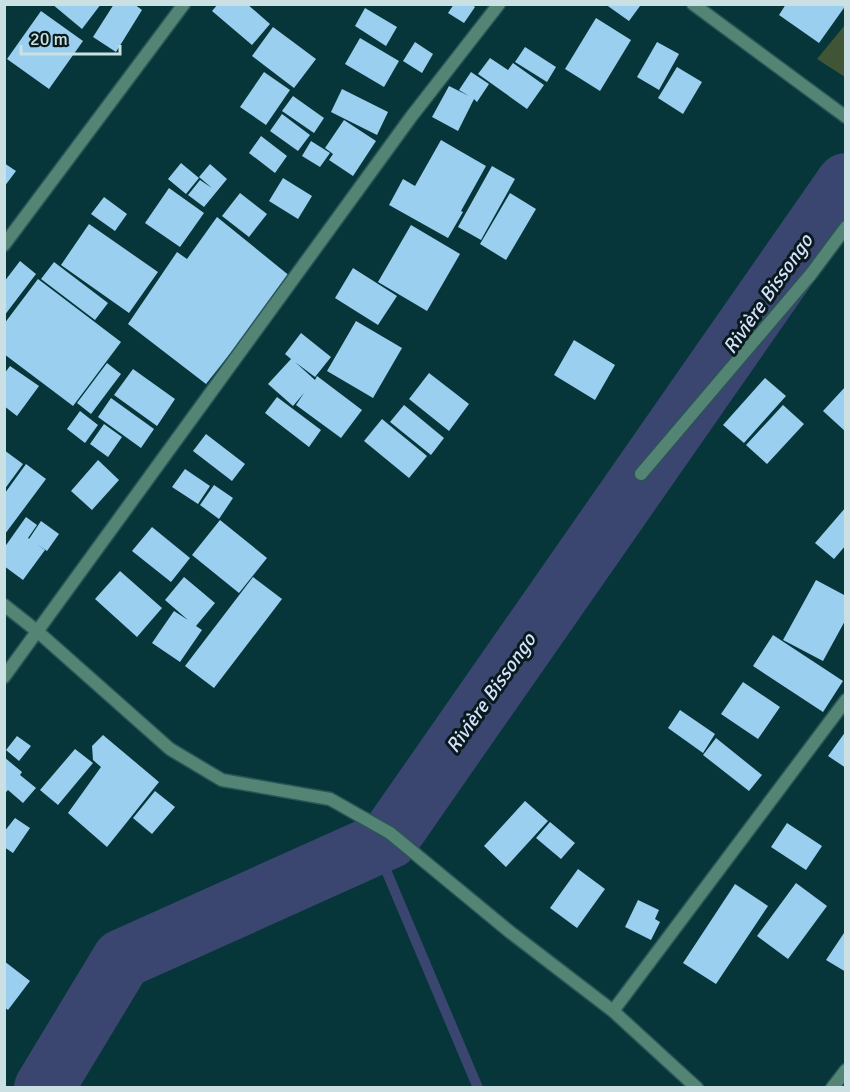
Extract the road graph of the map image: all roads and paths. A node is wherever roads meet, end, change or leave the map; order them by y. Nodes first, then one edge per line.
1 (184, 4) edge
2 (499, 4) edge
3 (693, 4) edge
4 (846, 117) edge
5 (846, 227) edge
6 (4, 245) edge
7 (641, 474) dead end
8 (4, 605) edge
9 (37, 631) junction
10 (4, 677) edge
11 (846, 700) edge
12 (613, 1011) junction
13 (846, 1070) edge
14 (697, 1088) edge
15 (832, 1088) edge

1 - 6 street
2 - 9 street
3 - 4 street
5 - 7 street
8 - 9 street
9 - 10 street
9 - 12 street
11 - 12 street
12 - 14 street
13 - 15 street

